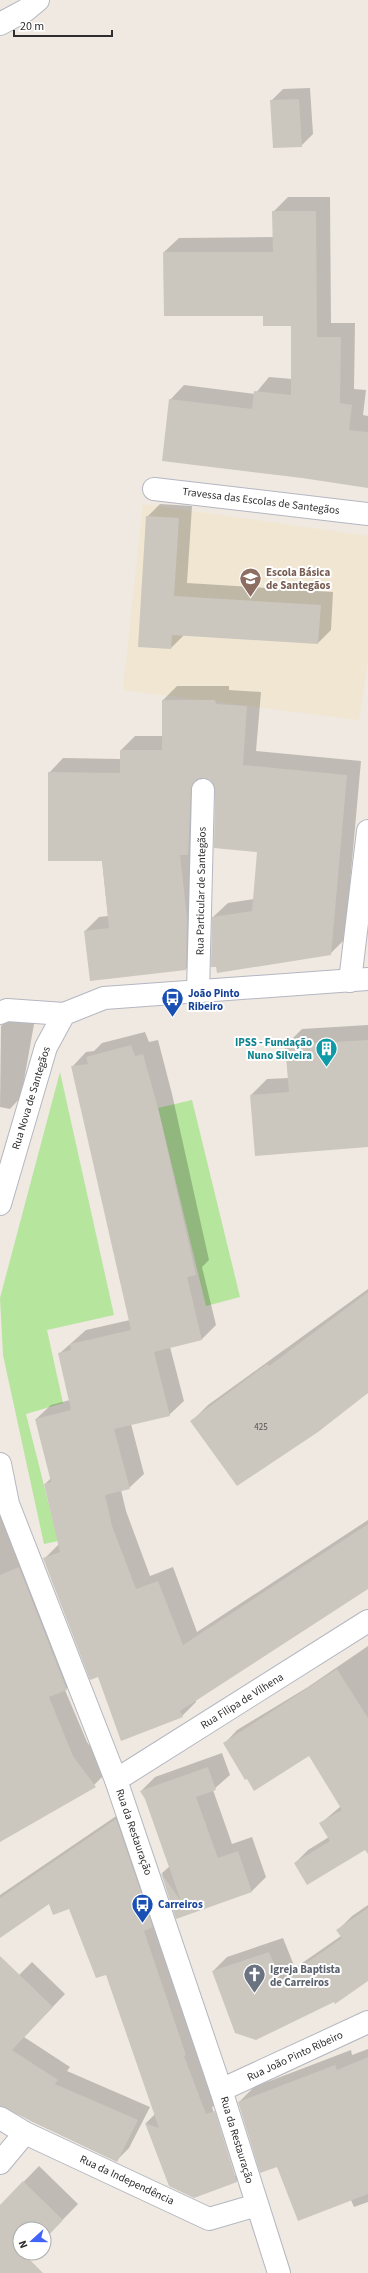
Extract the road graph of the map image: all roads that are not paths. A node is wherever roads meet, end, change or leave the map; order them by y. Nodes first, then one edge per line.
1 (38, 0) edge
2 (0, 24) edge
3 (154, 488) dead end
4 (368, 514) edge
5 (203, 790) dead end
6 (368, 830) edge
7 (359, 980) edge
8 (198, 992) junction
9 (0, 1013) edge
10 (64, 1014) junction
11 (0, 1204) edge
12 (0, 1464) edge
13 (368, 1621) edge
14 (116, 1780) junction
15 (368, 2022) edge
16 (221, 2090) junction
17 (0, 2118) edge
18 (25, 2133) junction
19 (0, 2162) edge
20 (257, 2205) junction
21 (279, 2273) edge

1 - 2 street
3 - 4 street, Travessa das Escolas de Santegãos
5 - 8 street, Rua Particular de Santegãos
6 - 7 street
7 - 8 street
8 - 10 street
9 - 10 street
10 - 11 street, Rua Nova de Santegãos
12 - 14 street, Rua da Restauração
13 - 14 street, Rua Filipa de Vilhena
14 - 16 street, Rua da Restauração
15 - 16 street, Rua João Pinto Ribeiro
16 - 20 street, Rua da Restauração
17 - 18 street, Rua da Independência
18 - 19 street
18 - 20 street, Rua da Independência
20 - 21 street, Rua da Restauração

